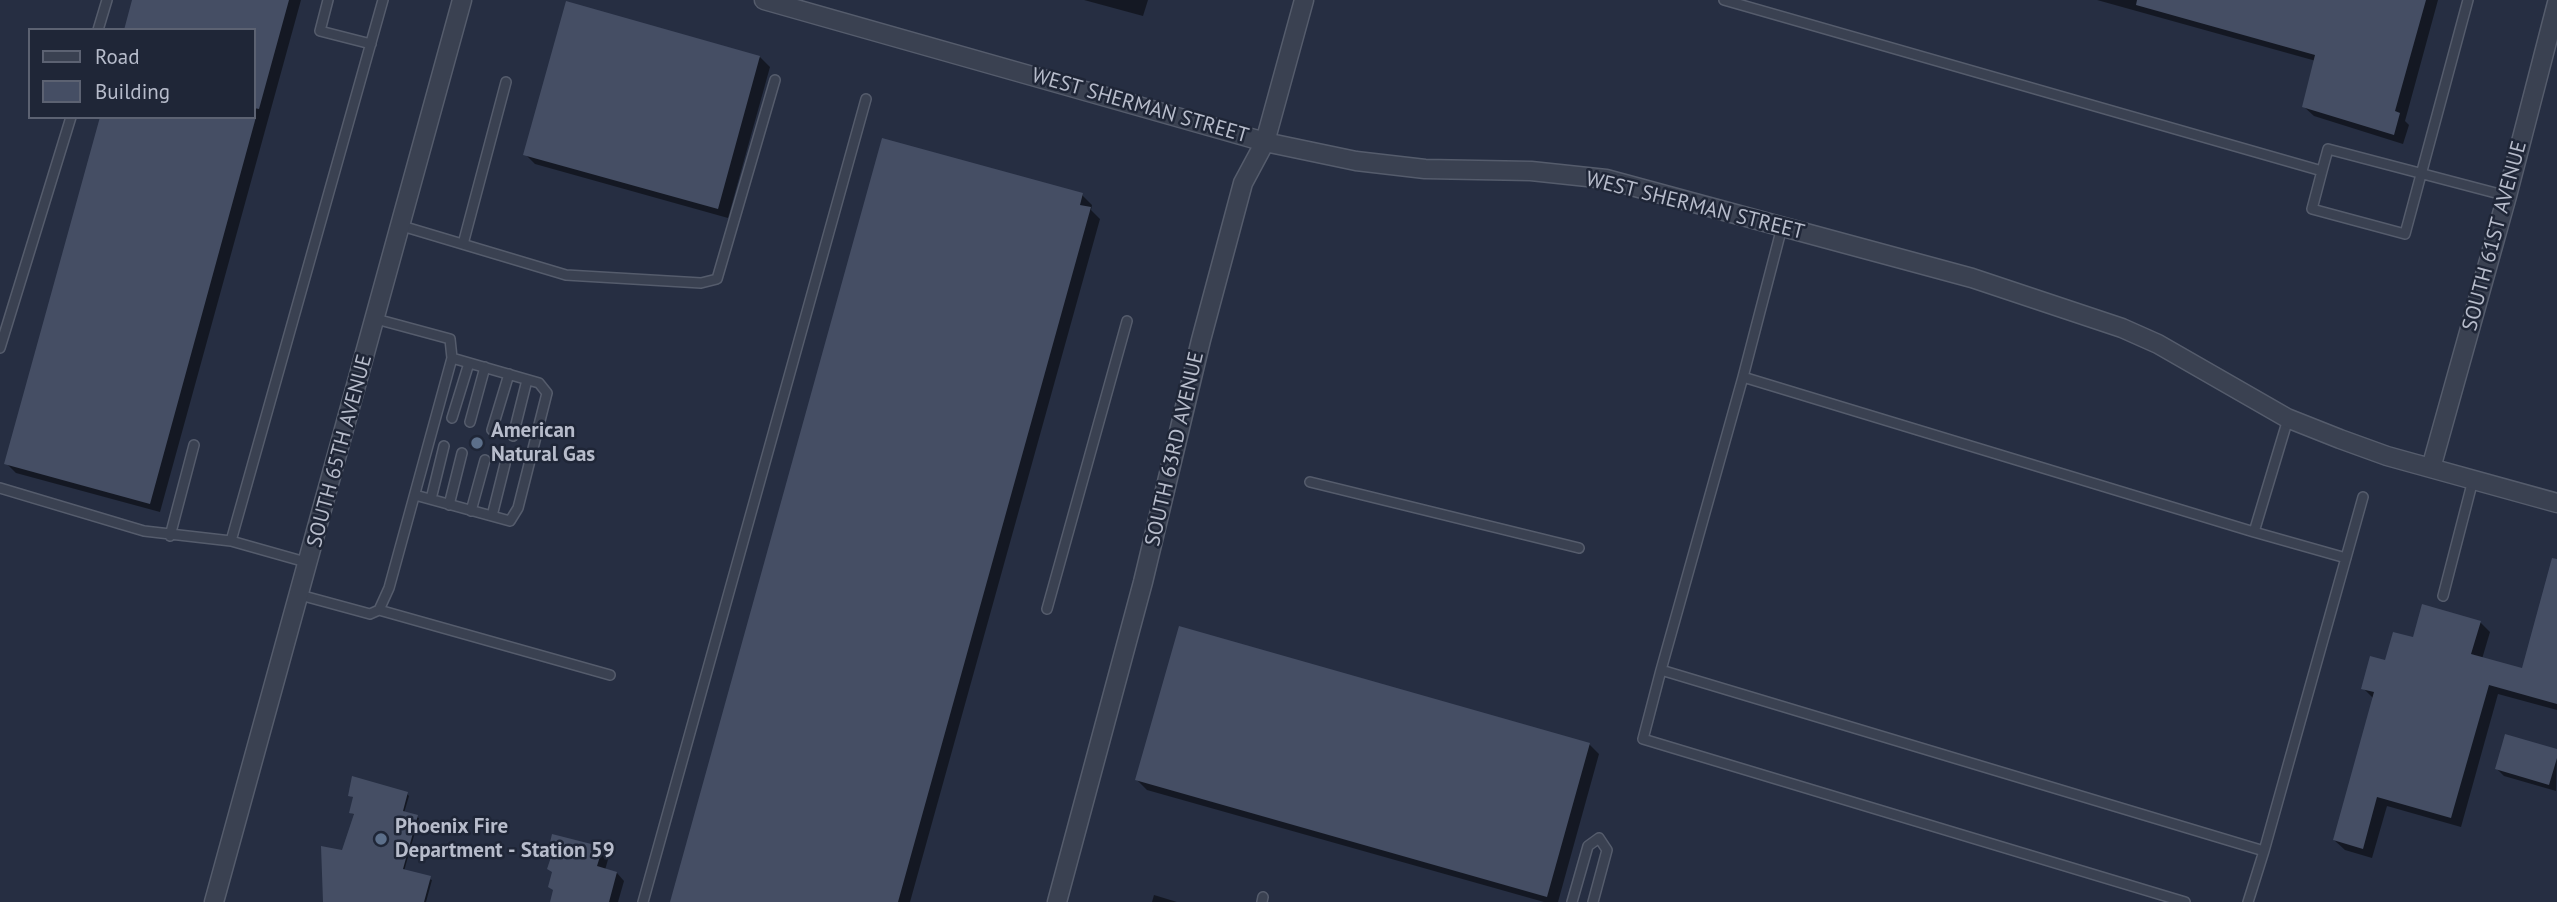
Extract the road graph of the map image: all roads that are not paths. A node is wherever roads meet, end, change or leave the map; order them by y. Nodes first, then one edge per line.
1 (107, 0) edge
2 (328, 0) edge
3 (383, 0) edge
4 (462, 0) edge
5 (764, 0) edge
6 (1304, 0) edge
7 (1724, 0) edge
8 (2468, 0) edge
9 (2557, 3) edge
10 (99, 28) edge
11 (370, 44) junction
12 (775, 80) dead end
13 (506, 82) dead end
14 (866, 99) dead end
15 (70, 119) edge
16 (1265, 142) junction
17 (2322, 172) junction
18 (2421, 174) junction
19 (2507, 196) junction
20 (401, 226) junction
21 (1782, 227) junction
22 (463, 244) junction
23 (376, 319) junction
24 (1127, 321) dead end
25 (0, 348) edge
26 (452, 358) junction
27 (469, 363) junction
28 (485, 367) junction
29 (509, 374) junction
30 (1742, 377) junction
31 (527, 380) junction
32 (452, 418) dead end
33 (2288, 419) junction
34 (470, 422) dead end
35 (492, 430) dead end
36 (513, 436) dead end
37 (194, 445) dead end
38 (444, 446) dead end
39 (462, 453) dead end
40 (485, 460) dead end
41 (505, 464) dead end
42 (2431, 468) junction
43 (2473, 480) junction
44 (1310, 482) dead end
45 (0, 488) edge
46 (415, 495) junction
47 (2363, 497) dead end
48 (430, 499) junction
49 (2557, 503) edge
50 (449, 505) junction
51 (471, 511) junction
52 (492, 516) junction
53 (2254, 532) junction
54 (170, 536) junction
55 (231, 541) junction
56 (1579, 548) dead end
57 (2346, 558) junction
58 (309, 563) junction
59 (300, 595) junction
60 (2443, 596) dead end
61 (1047, 608) dead end
62 (379, 610) junction
63 (1661, 670) junction
64 (610, 675) dead end
65 (2264, 850) junction
66 (214, 902) edge
67 (643, 902) edge
68 (1058, 902) edge
69 (1572, 902) edge
70 (1593, 902) edge
71 (2185, 902) edge
72 (2249, 902) edge

1 - 10 lane
2 - 11 lane
3 - 11 lane
4 - 20 street, SOUTH 65TH AVENUE
5 - 16 street, WEST SHERMAN STREET
6 - 16 street, SOUTH 63RD AVENUE
7 - 17 lane
8 - 18 lane
9 - 19 street, SOUTH 61ST AVENUE
11 - 55 lane
12 - 22 lane
13 - 22 lane
14 - 67 lane
15 - 25 lane
16 - 21 street, WEST SHERMAN STREET
16 - 68 street, SOUTH 63RD AVENUE
17 - 18 lane
17 - 18 lane
18 - 19 lane
19 - 42 street, SOUTH 61ST AVENUE
20 - 22 lane
20 - 23 street, SOUTH 65TH AVENUE
21 - 30 lane
21 - 33 street, WEST SHERMAN STREET
23 - 26 lane
23 - 58 street, SOUTH 65TH AVENUE
24 - 61 lane
26 - 27 lane
26 - 46 lane
27 - 28 lane
27 - 32 lane
28 - 29 lane
28 - 34 lane
29 - 31 lane
29 - 35 lane
30 - 53 lane
30 - 63 lane
31 - 36 lane
31 - 52 lane
33 - 42 street, WEST SHERMAN STREET
33 - 53 lane
37 - 54 lane
38 - 48 lane
39 - 50 lane
40 - 51 lane
41 - 52 lane
42 - 43 street, WEST SHERMAN STREET
43 - 49 street, WEST SHERMAN STREET
43 - 60 lane
44 - 56 lane
45 - 54 lane
46 - 48 lane
46 - 62 lane
47 - 57 lane
48 - 50 lane
50 - 51 lane
51 - 52 lane
53 - 57 lane
54 - 55 lane
55 - 58 lane
57 - 65 lane
58 - 59 street, SOUTH 65TH AVENUE
59 - 62 lane
59 - 66 street, SOUTH 65TH AVENUE
62 - 64 lane
63 - 65 lane
63 - 71 lane
65 - 72 lane
69 - 70 lane

